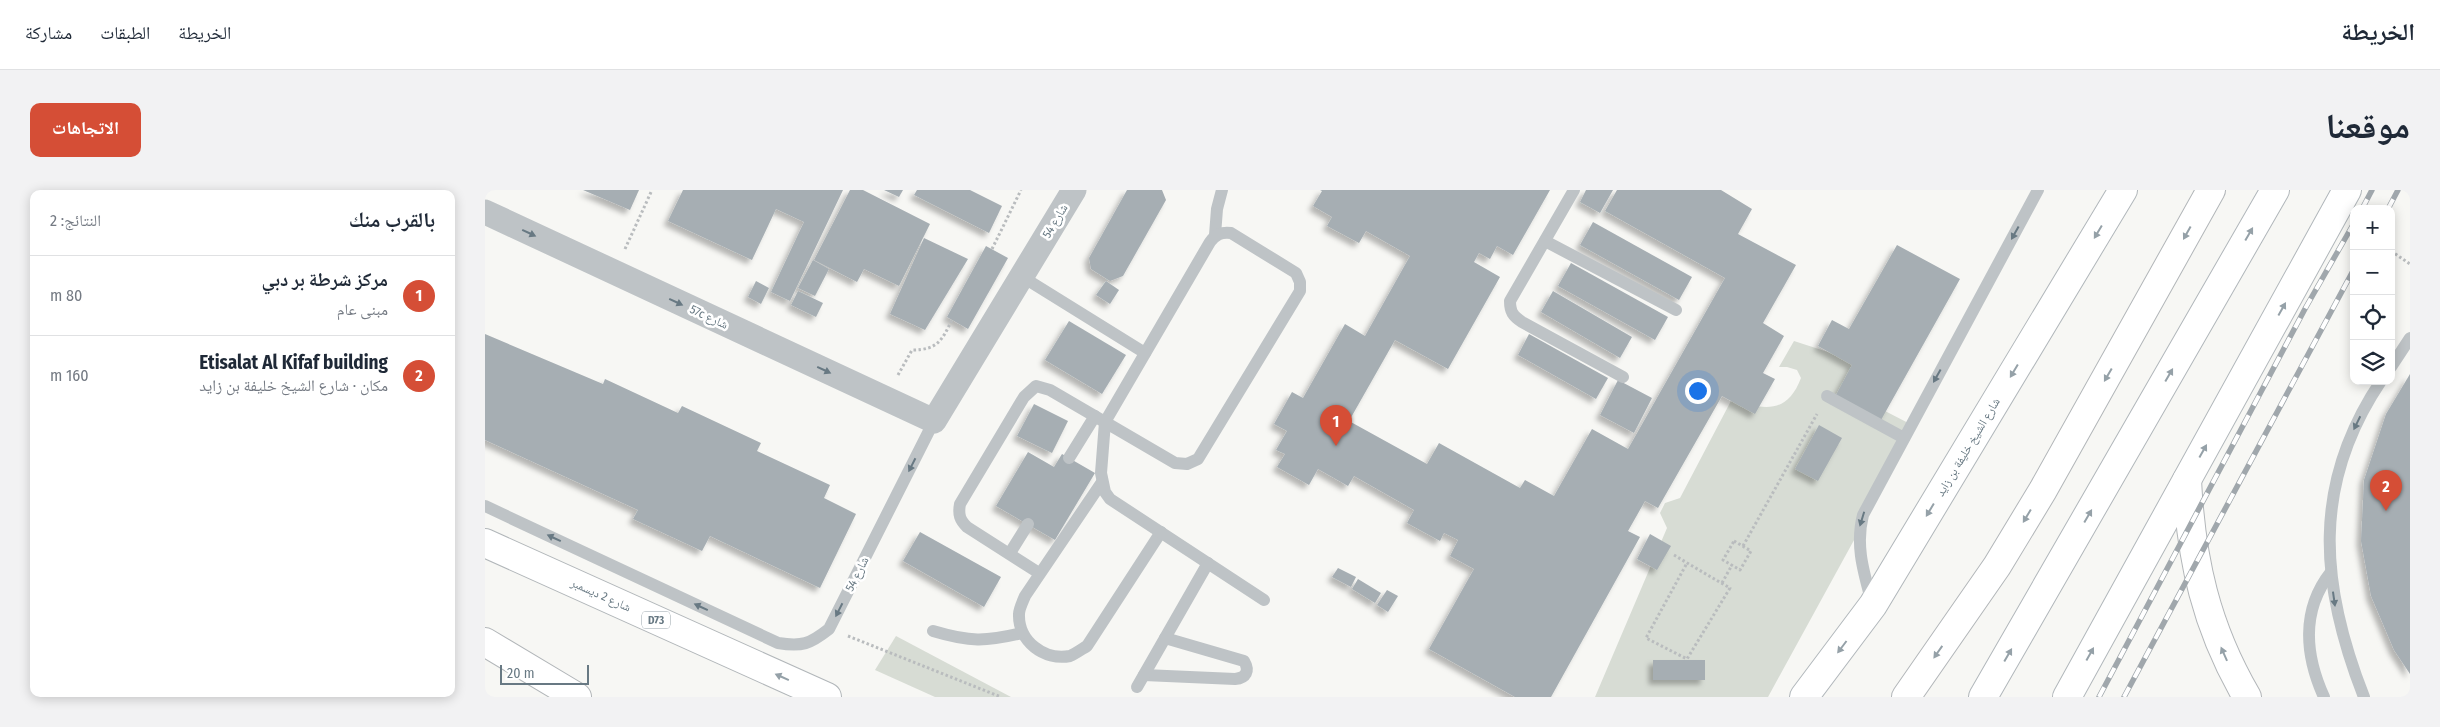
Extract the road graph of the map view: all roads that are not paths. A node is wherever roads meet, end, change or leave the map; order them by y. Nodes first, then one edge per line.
1 (1074, 190) edge
2 (1222, 190) edge
3 (1574, 190) edge
4 (2039, 190) edge
5 (2123, 190) edge
6 (2211, 190) edge
7 (2275, 190) edge
8 (2347, 190) edge
9 (485, 212) edge
10 (1215, 235) junction
11 (1545, 241) junction
12 (1021, 276) junction
13 (1676, 310) dead end
14 (2409, 343) edge
15 (1145, 353) junction
16 (2395, 361) edge
17 (1623, 377) dead end
18 (2378, 385) edge
19 (1827, 396) road end
20 (1100, 419) junction
21 (934, 421) junction
22 (1904, 438) junction
23 (1069, 458) dead end
24 (2187, 480) junction
25 (1102, 482) junction
26 (485, 506) edge
27 (1028, 524) dead end
28 (1161, 532) junction
29 (485, 543) edge
30 (1010, 553) junction
31 (1208, 563) junction
32 (2331, 572) junction
33 (1039, 573) junction
34 (1264, 600) dead end
35 (1873, 605) junction
36 (933, 630) dead end
37 (1022, 632) junction
38 (1165, 638) junction
39 (485, 642) edge
40 (1144, 675) junction
41 (1137, 687) dead end
42 (577, 697) edge
43 (827, 697) edge
44 (1805, 697) edge
45 (1906, 697) edge
46 (1983, 697) edge
47 (2067, 697) edge
48 (2247, 697) edge
49 (2324, 697) edge
50 (2364, 697) edge

1 - 12 street, شارع 54
2 - 10 lane
3 - 11 lane
4 -> 22 lane
5 -> 35 main road, شارع الشيخ خليفة بن زايد
6 -> 45 main road
46 -> 7 main road
24 -> 8 main road
9 -> 21 street, 57c شارع
10 - 15 lane
10 - 20 lane
11 - 13 lane
11 - 17 lane
12 - 15 lane
12 - 21 street, شارع 54
14 - 16 lane
15 - 20 lane
18 -> 32 lane
19 - 22 lane
20 - 23 lane
20 - 25 lane
20 - 30 lane
21 -> 26 lane, شارع 54
22 -> 35 lane
47 -> 24 main road
48 -> 24 main road
25 - 28 lane
25 - 33 lane
27 - 30 lane
28 - 31 lane
28 - 37 lane
43 -> 29 main road, شارع 2 ديسمبر / D73
30 - 33 lane
31 - 34 lane
31 - 38 lane
32 - 49 lane
32 -> 50 lane
33 - 37 lane
35 -> 44 main road, شارع الشيخ خليفة بن زايد
36 - 37 lane
38 - 40 lane
38 - 40 lane
39 - 42 main road
40 - 41 lane

